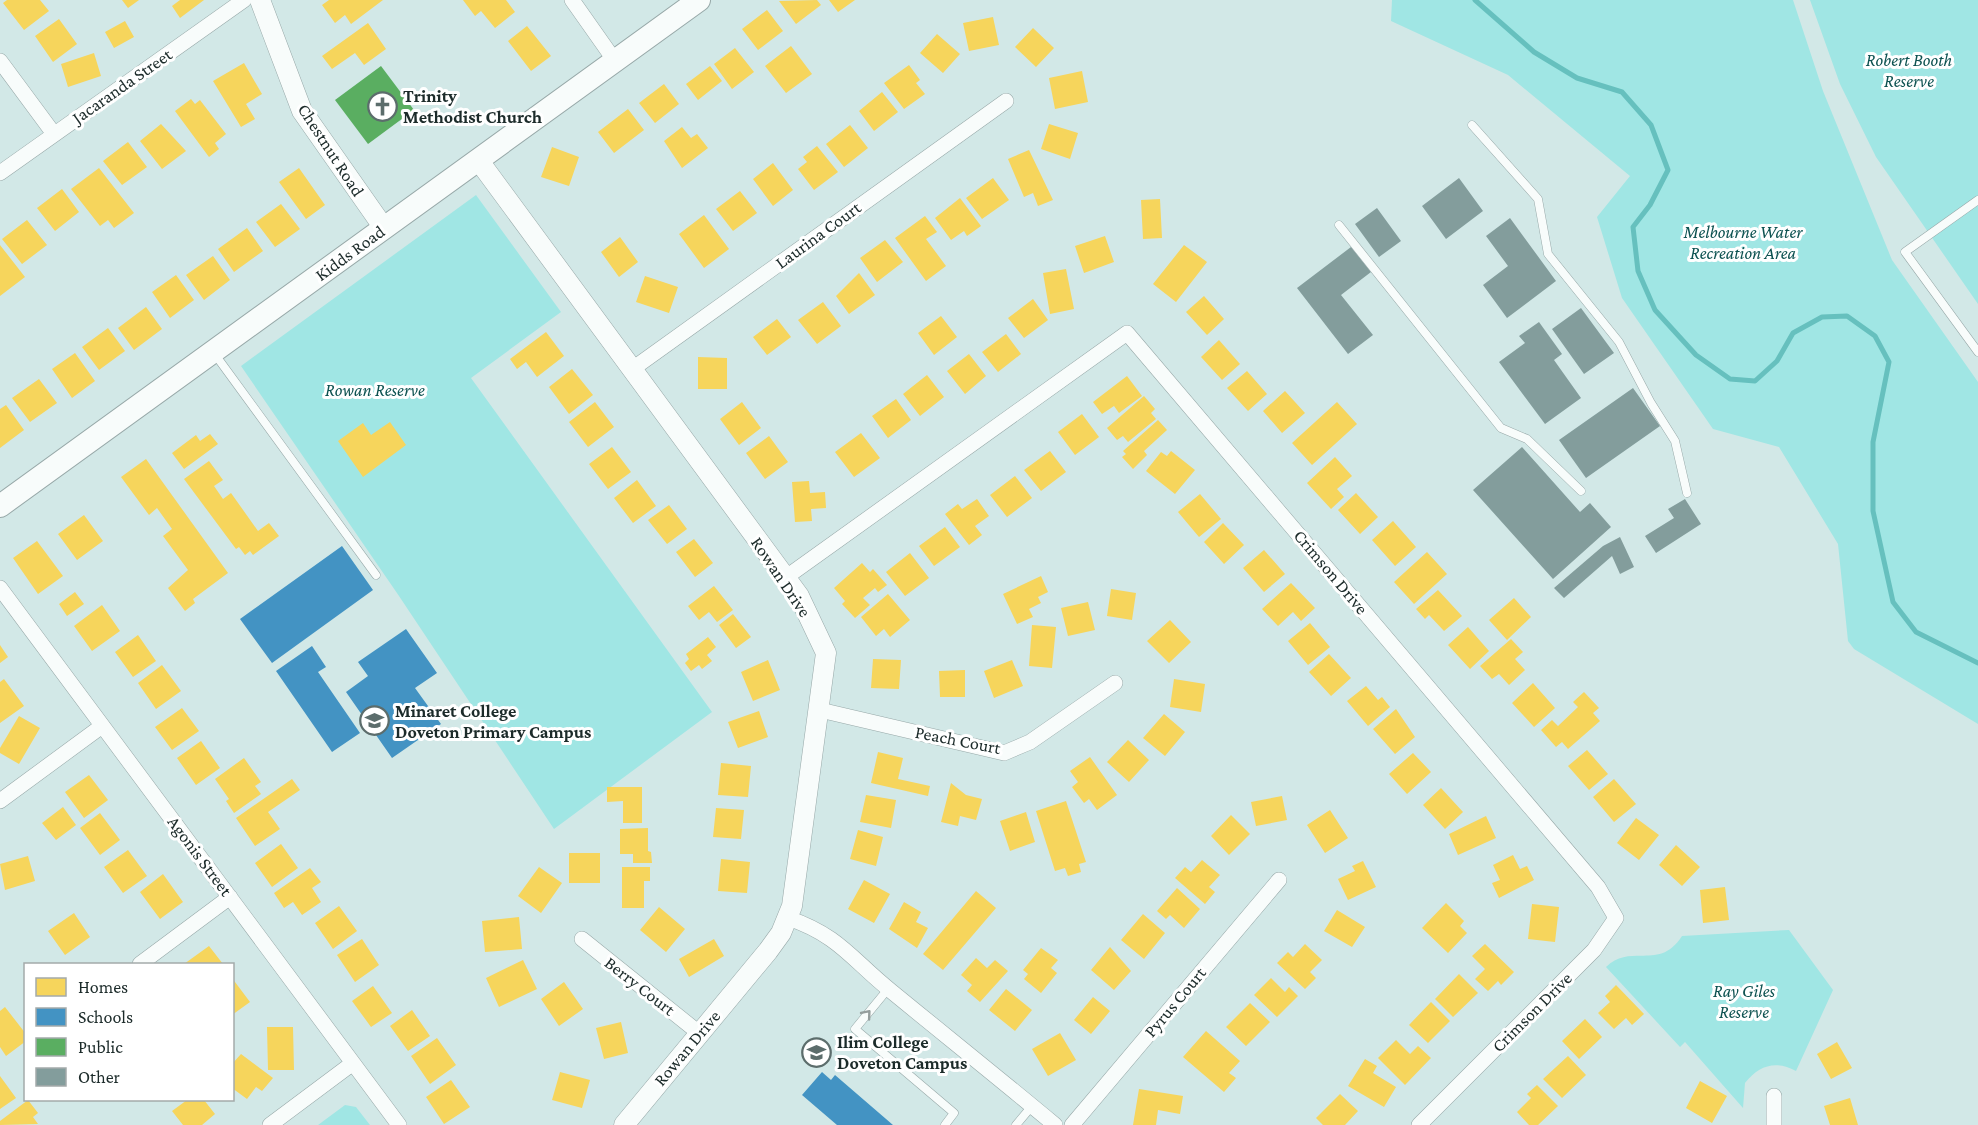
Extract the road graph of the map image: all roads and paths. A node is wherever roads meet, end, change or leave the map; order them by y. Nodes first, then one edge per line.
1 (244, 0) edge
2 (261, 0) edge
3 (572, 0) edge
4 (699, 0) edge
5 (615, 60) junction
6 (0, 62) edge
7 (1006, 100) dead end
8 (1472, 125) dead end
9 (54, 134) junction
10 (479, 161) junction
11 (0, 173) edge
12 (1978, 200) edge
13 (1339, 225) dead end
14 (384, 228) junction
15 (1978, 351) edge
16 (213, 352) junction
17 (631, 370) junction
18 (1581, 491) dead end
19 (1687, 493) dead end
20 (0, 506) edge
21 (376, 575) dead end
22 (785, 578) junction
23 (0, 588) edge
24 (1115, 683) dead end
25 (820, 711) junction
26 (102, 726) junction
27 (0, 801) edge
28 (1278, 880) dead end
29 (230, 897) junction
30 (788, 918) junction
31 (582, 939) dead end
32 (141, 963) edge
33 (888, 989) junction
34 (699, 1033) junction
35 (353, 1064) junction
36 (1774, 1096) dead end
37 (1032, 1106) junction
38 (270, 1125) edge
39 (399, 1125) edge
40 (624, 1125) edge
41 (945, 1125) edge
42 (1016, 1125) edge
43 (1055, 1125) edge
44 (1072, 1125) edge
45 (1419, 1125) edge
46 (1774, 1125) edge

1 - 9 street, Jacaranda Street
2 - 14 street, Chestnut Road
3 - 5 street
4 - 5 main road, Kidds Road
5 - 10 main road, Kidds Road
6 - 9 street
7 - 17 street, Laurina Court
8 - 19 lane
9 - 11 street, Jacaranda Street
10 - 14 main road, Kidds Road
10 - 17 street, Rowan Drive
12 - 15 lane
13 - 18 lane
14 - 16 main road, Kidds Road
16 - 20 main road, Kidds Road
16 - 21 lane
17 - 22 street, Rowan Drive
22 - 25 street, Rowan Drive
22 - 45 street, Crimson Drive
23 - 26 street, Agonis Street
24 - 25 street, Peach Court
25 - 30 street, Rowan Drive
26 - 27 street
26 - 29 street, Agonis Street
28 - 44 street, Pyrus Court
29 - 32 street
29 - 35 street, Agonis Street
30 - 33 street
30 - 34 street, Rowan Drive
31 - 34 street, Berry Court
33 - 37 street
41 -> 33 lane
34 - 40 street, Rowan Drive
35 - 38 street
35 - 39 street, Agonis Street
36 - 46 street
37 - 42 lane
37 - 43 street

